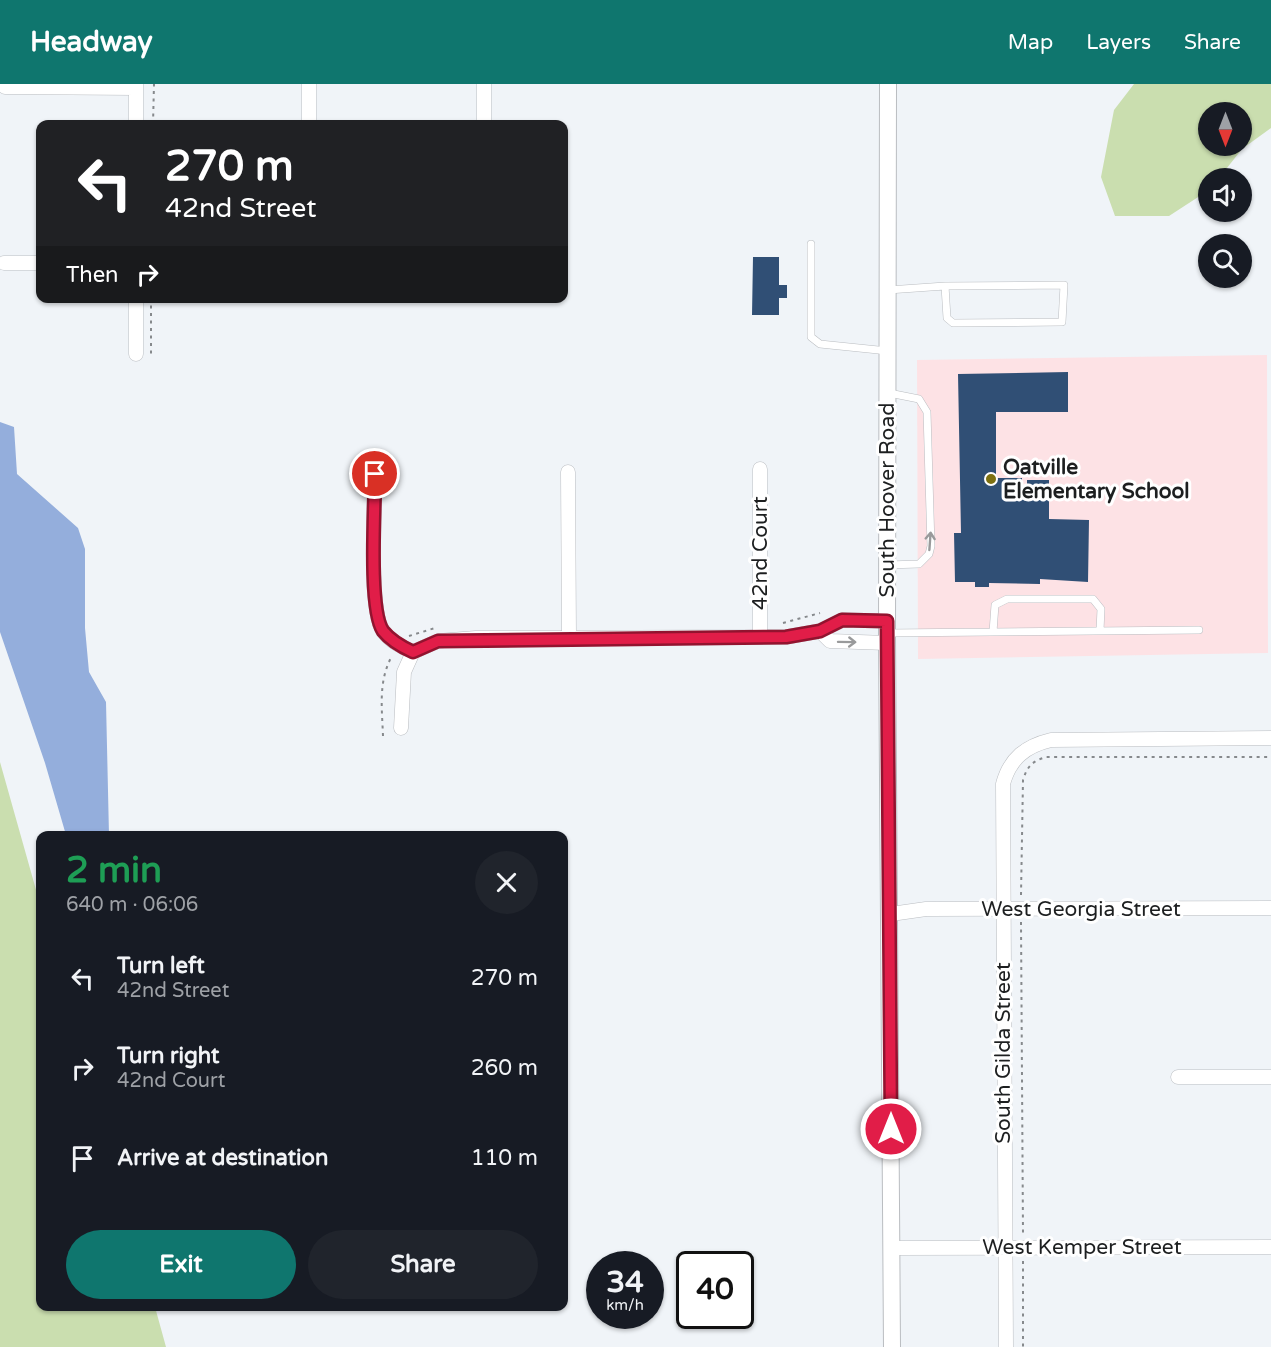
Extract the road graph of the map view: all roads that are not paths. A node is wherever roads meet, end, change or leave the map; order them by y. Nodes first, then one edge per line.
1 (309, 84) edge
2 (484, 84) edge
3 (888, 84) edge
4 (136, 86) edge
5 (5, 87) dead end
6 (136, 120) edge
7 (309, 120) edge
8 (484, 120) edge
9 (811, 244) dead end
10 (4, 263) dead end
11 (36, 263) edge
12 (945, 286) junction
13 (888, 290) junction
14 (136, 303) edge
15 (888, 351) junction
16 (136, 354) dead end
17 (887, 393) junction
18 (760, 469) dead end
19 (568, 472) dead end
20 (375, 474) dead end
21 (887, 565) junction
22 (1100, 630) junction
23 (1199, 630) dead end
24 (820, 631) junction
25 (993, 632) junction
26 (887, 633) junction
27 (760, 637) junction
28 (569, 638) junction
29 (413, 652) junction
30 (401, 728) dead end
31 (1271, 738) edge
32 (1271, 908) edge
33 (1003, 909) junction
34 (891, 914) junction
35 (1178, 1077) dead end
36 (1271, 1077) edge
37 (1004, 1247) junction
38 (1271, 1247) edge
39 (892, 1248) junction
40 (892, 1347) edge
41 (1006, 1347) edge

1 - 7 street
2 - 8 street
3 - 13 street, South Hoover Road
4 - 5 street
4 - 6 street
9 - 15 lane
10 - 11 street
12 - 12 lane
12 - 13 lane
13 - 15 street, South Hoover Road
14 - 16 street
15 - 17 street, South Hoover Road
17 - 21 street, South Hoover Road
21 -> 17 lane
18 - 27 street, 42nd Court
19 - 28 street
20 - 29 street
21 - 26 street, South Hoover Road
22 - 23 lane
22 - 25 lane
22 - 25 lane
24 - 26 street
24 -> 26 street
24 - 27 street
25 - 26 lane
26 - 34 street, South Hoover Road
27 - 28 street
28 - 29 street
29 - 30 street
31 - 33 street, South Gilda Street
32 - 33 street, West Georgia Street
33 - 34 street, West Georgia Street
33 - 37 street, South Gilda Street
34 - 39 street, South Hoover Road
35 - 36 street
37 - 38 street, West Kemper Street
37 - 39 street, West Kemper Street
37 - 41 street, South Gilda Street
39 - 40 street, South Hoover Road

